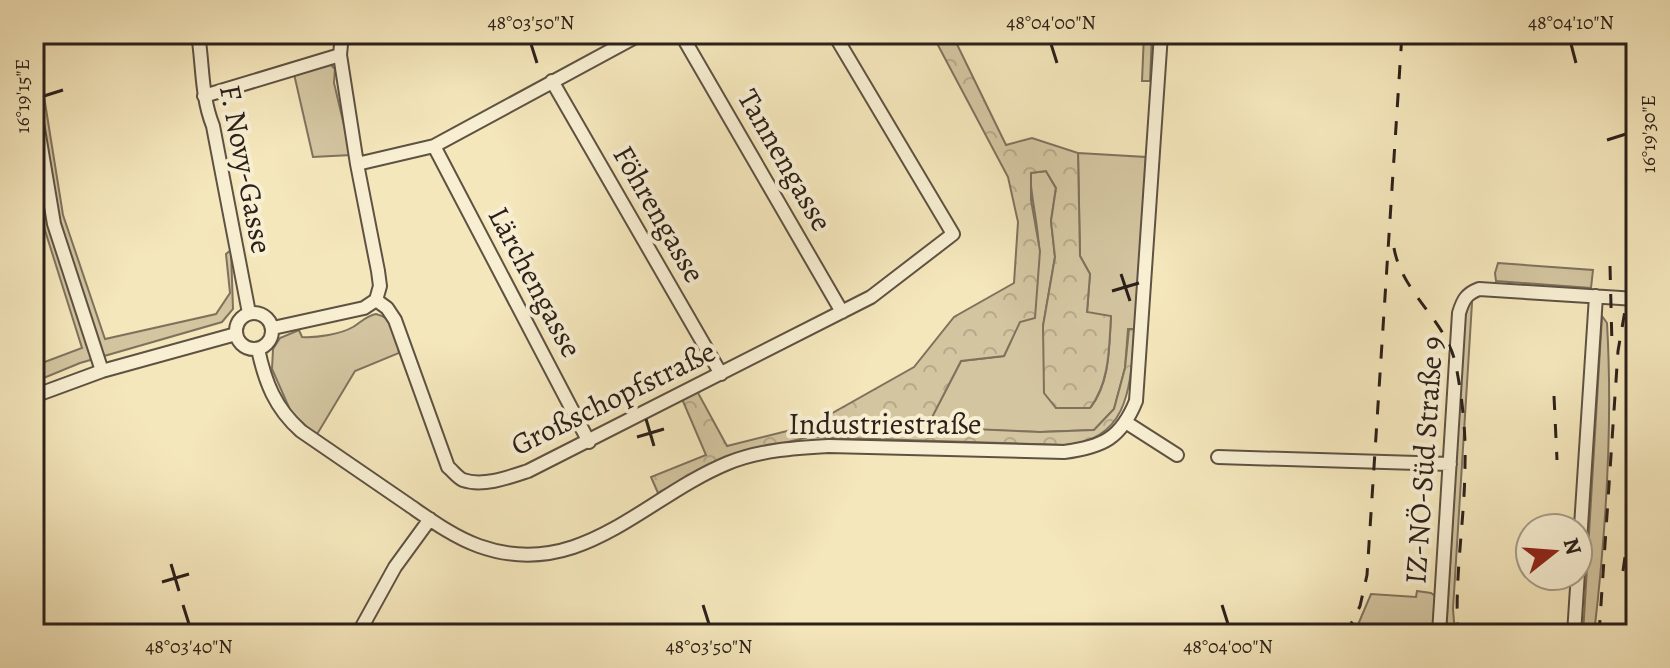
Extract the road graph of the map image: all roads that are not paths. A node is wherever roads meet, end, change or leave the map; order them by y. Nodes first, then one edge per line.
1 (198, 34) edge
2 (342, 34) edge
3 (641, 34) edge
4 (681, 34) edge
5 (834, 34) edge
6 (1161, 34) edge
7 (340, 55) junction
8 (552, 81) junction
9 (204, 96) junction
10 (34, 105) edge
11 (434, 146) junction
12 (357, 164) junction
13 (1596, 296) junction
14 (1636, 299) edge
15 (376, 300) junction
16 (842, 312) junction
17 (249, 313) junction
18 (273, 328) junction
19 (236, 334) junction
20 (258, 349) junction
21 (102, 371) junction
22 (721, 374) junction
23 (34, 396) edge
24 (1127, 423) junction
25 (589, 442) junction
26 (1177, 455) dead end
27 (1218, 457) dead end
28 (1450, 464) junction
29 (430, 519) junction
30 (358, 634) edge
31 (1439, 634) edge
32 (1574, 634) edge

1 - 9 street, F. Novy-Gasse
2 - 7 street
3 - 8 street
4 - 16 street, Tannengasse
5 - 16 street, Großschopfstraße
6 - 24 street
7 - 9 street
7 - 12 street
8 - 11 street
8 - 22 street, Föhrengasse
9 - 17 street, F. Novy-Gasse
10 - 21 street
11 - 12 street
11 - 25 street, Lärchengasse
12 - 15 street
13 - 14 street
13 - 28 street, IZ-NÖ-Süd Straße 9
13 - 32 street
15 - 18 street
15 - 25 street, Großschopfstraße
16 - 22 street, Großschopfstraße
17 - 18 street
17 - 19 street
18 - 20 street
19 - 20 street
19 - 21 street
20 - 29 street, Industriestraße
21 - 23 street
22 - 25 street, Großschopfstraße
24 - 26 street
24 - 29 street, Industriestraße
27 - 28 street
28 - 31 street, IZ-NÖ-Süd Straße 9
29 - 30 street

